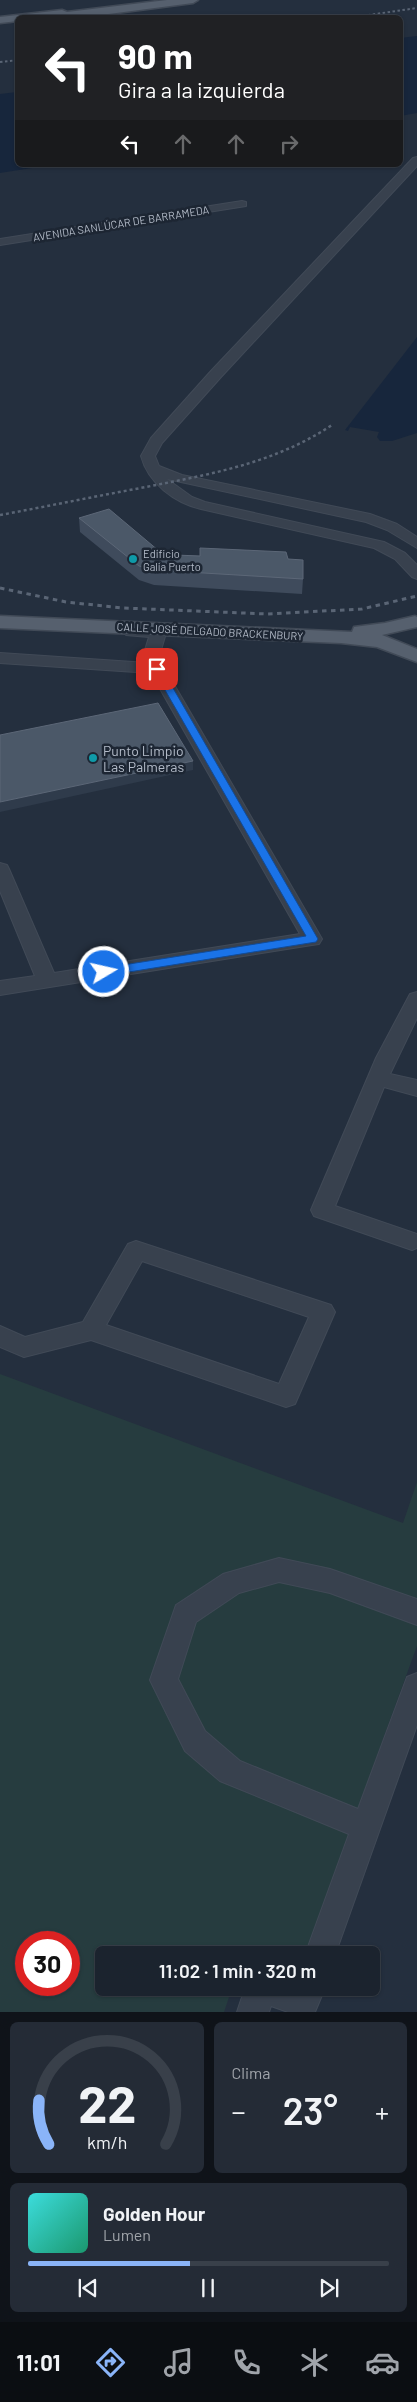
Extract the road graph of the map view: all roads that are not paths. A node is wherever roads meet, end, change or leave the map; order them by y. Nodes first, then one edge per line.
1 (167, 0) edge
2 (193, 0) edge
3 (46, 15) edge
4 (71, 15) edge
5 (15, 20) edge
6 (0, 22) edge
7 (417, 160) edge
8 (242, 204) dead end
9 (0, 242) edge
10 (155, 469) junction
11 (415, 539) edge
12 (379, 545) junction
13 (417, 574) edge
14 (0, 612) edge
15 (416, 621) edge
16 (0, 624) edge
17 (158, 633) junction
18 (268, 633) junction
19 (417, 656) edge
20 (0, 658) edge
21 (157, 669) junction
22 (0, 869) edge
23 (48, 981) junction
24 (0, 988) edge
25 (417, 999) edge
26 (377, 1078) junction
27 (417, 1088) edge
28 (415, 1238) edge
29 (91, 1330) junction
30 (0, 1336) edge
31 (417, 1612) edge
32 (417, 1686) edge
33 (365, 1826) junction
34 (323, 1946) edge
35 (259, 1996) edge
36 (286, 1996) edge
37 (306, 1996) edge
38 (253, 2012) edge

1 - 3 main road
2 - 4 main road
5 - 6 main road
7 - 10 street
8 - 9 street, AVENIDA SANLÚCAR DE BARRAMEDA
10 - 11 street
10 - 12 street
11 - 12 street
12 - 13 street
14 - 15 main road, CALLE JOSÉ DELGADO BRACKENBURY
15 - 19 main road
16 - 17 street
16 - 18 main road, CALLE JOSÉ DELGADO BRACKENBURY
17 - 18 street
17 - 21 street
18 - 19 main road, CALLE JOSÉ DELGADO BRACKENBURY
20 - 21 street
21 - 23 street
22 - 23 street
23 - 24 street
25 - 26 street
26 - 27 street
26 - 28 street
29 - 29 street
29 - 30 street
31 - 33 street
32 - 33 street
33 - 34 street
35 - 38 street
36 - 37 street

